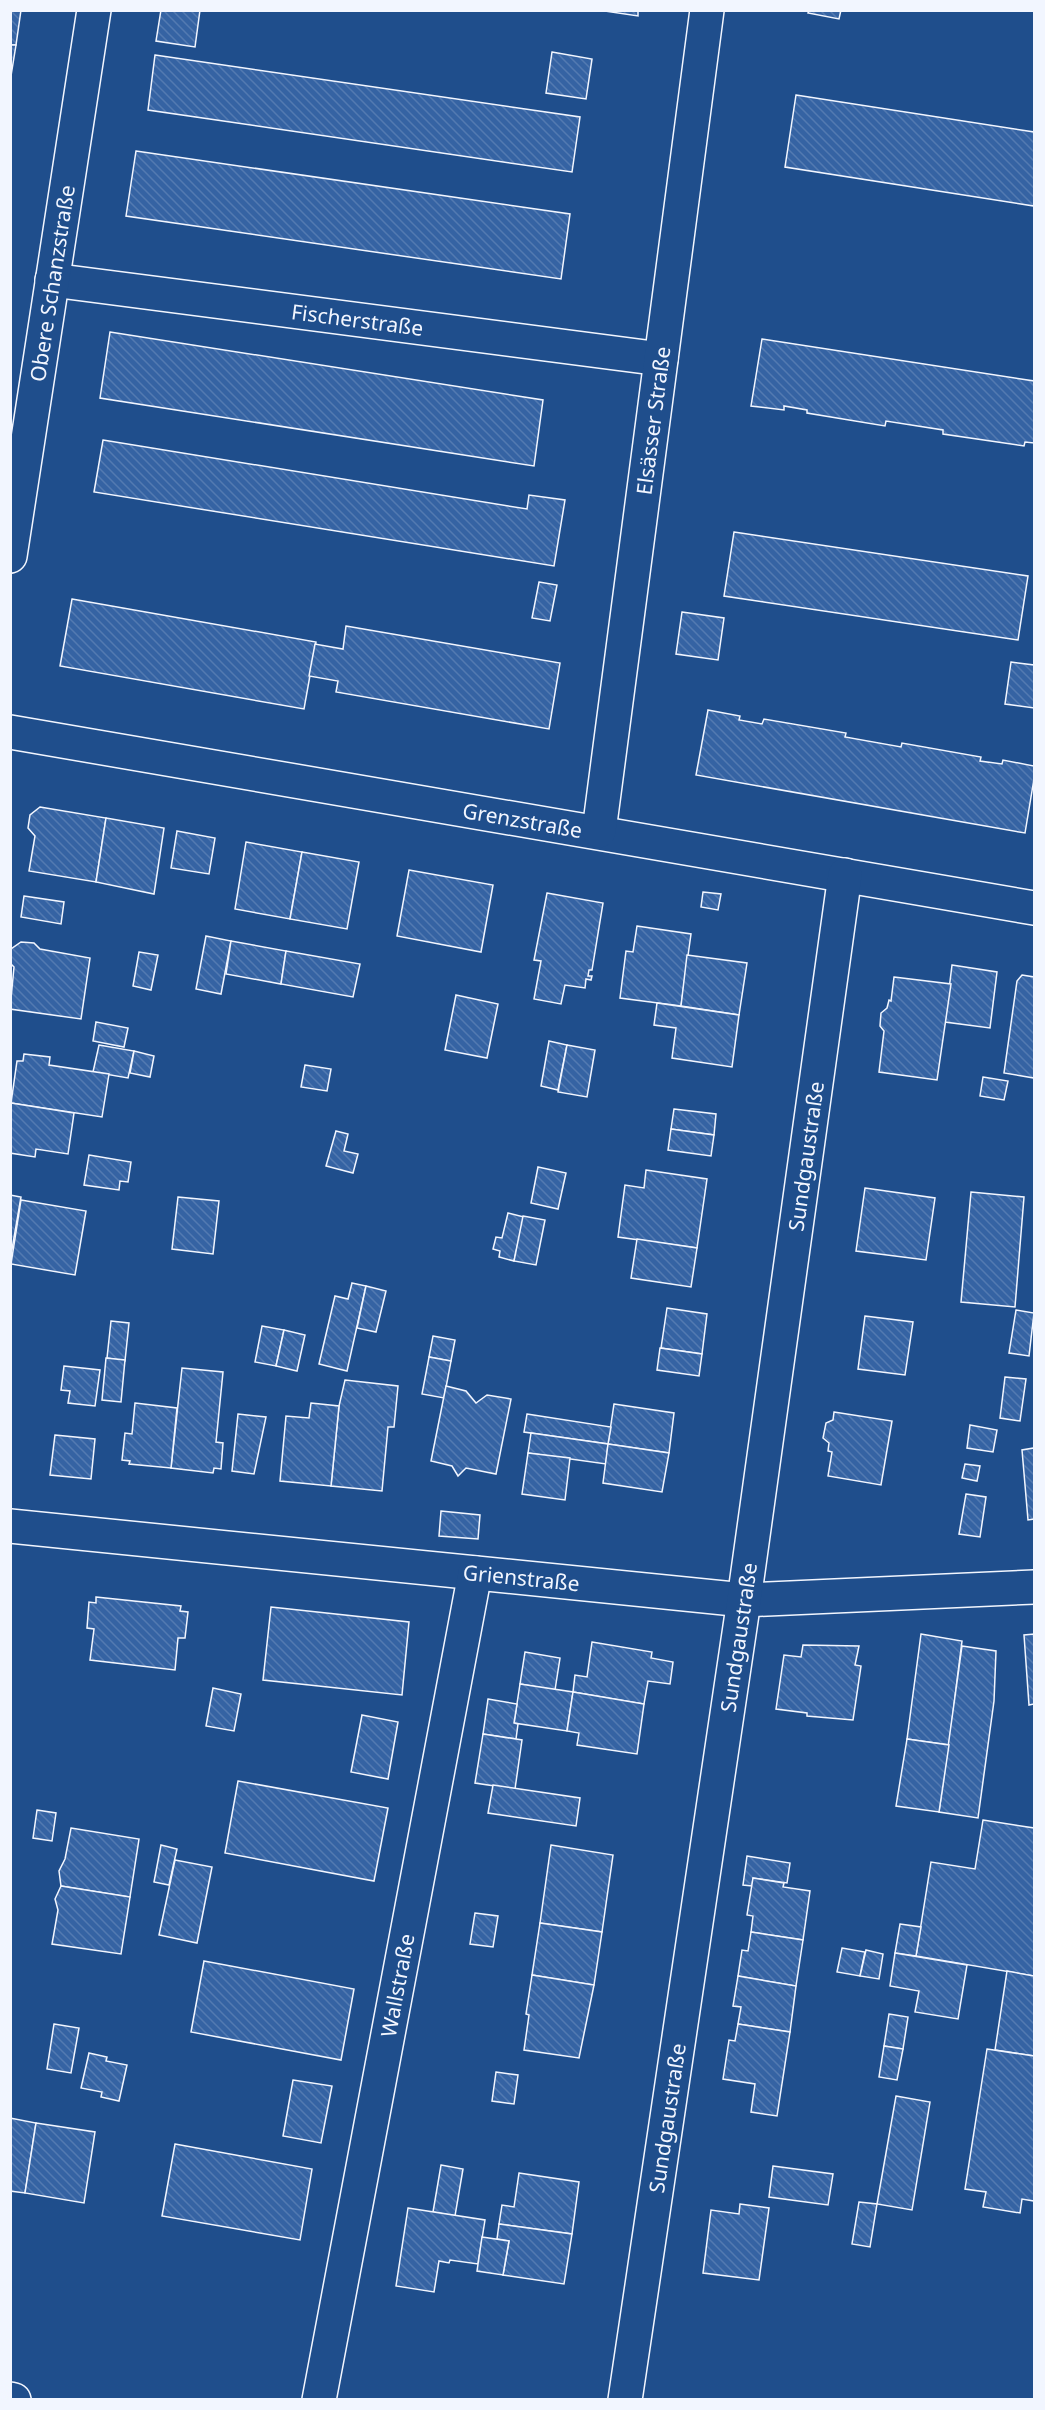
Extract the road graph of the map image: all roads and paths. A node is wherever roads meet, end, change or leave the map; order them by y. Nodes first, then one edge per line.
1 (94, 10) edge
2 (707, 10) edge
3 (52, 280) junction
4 (661, 359) junction
5 (10, 556) edge
6 (10, 732) edge
7 (599, 831) junction
8 (845, 875) junction
9 (1035, 908) edge
10 (10, 1526) edge
11 (475, 1573) junction
12 (1035, 1587) edge
13 (744, 1600) junction
14 (319, 2400) edge
15 (625, 2400) edge

1 - 3 street, Obere Schanzstraße
2 - 4 street, Elsässer Straße
3 - 4 street, Fischerstraße
3 - 5 street, Obere Schanzstraße
4 - 7 street, Elsässer Straße
6 - 7 street, Grenzstraße
7 - 8 street, Grenzstraße
8 - 9 street, Grenzstraße
8 - 13 street, Sundgaustraße
10 - 11 street, Grienstraße
11 - 13 street, Grienstraße
11 - 14 street, Wallstraße
12 - 13 street, Grienstraße
13 - 15 street, Sundgaustraße

